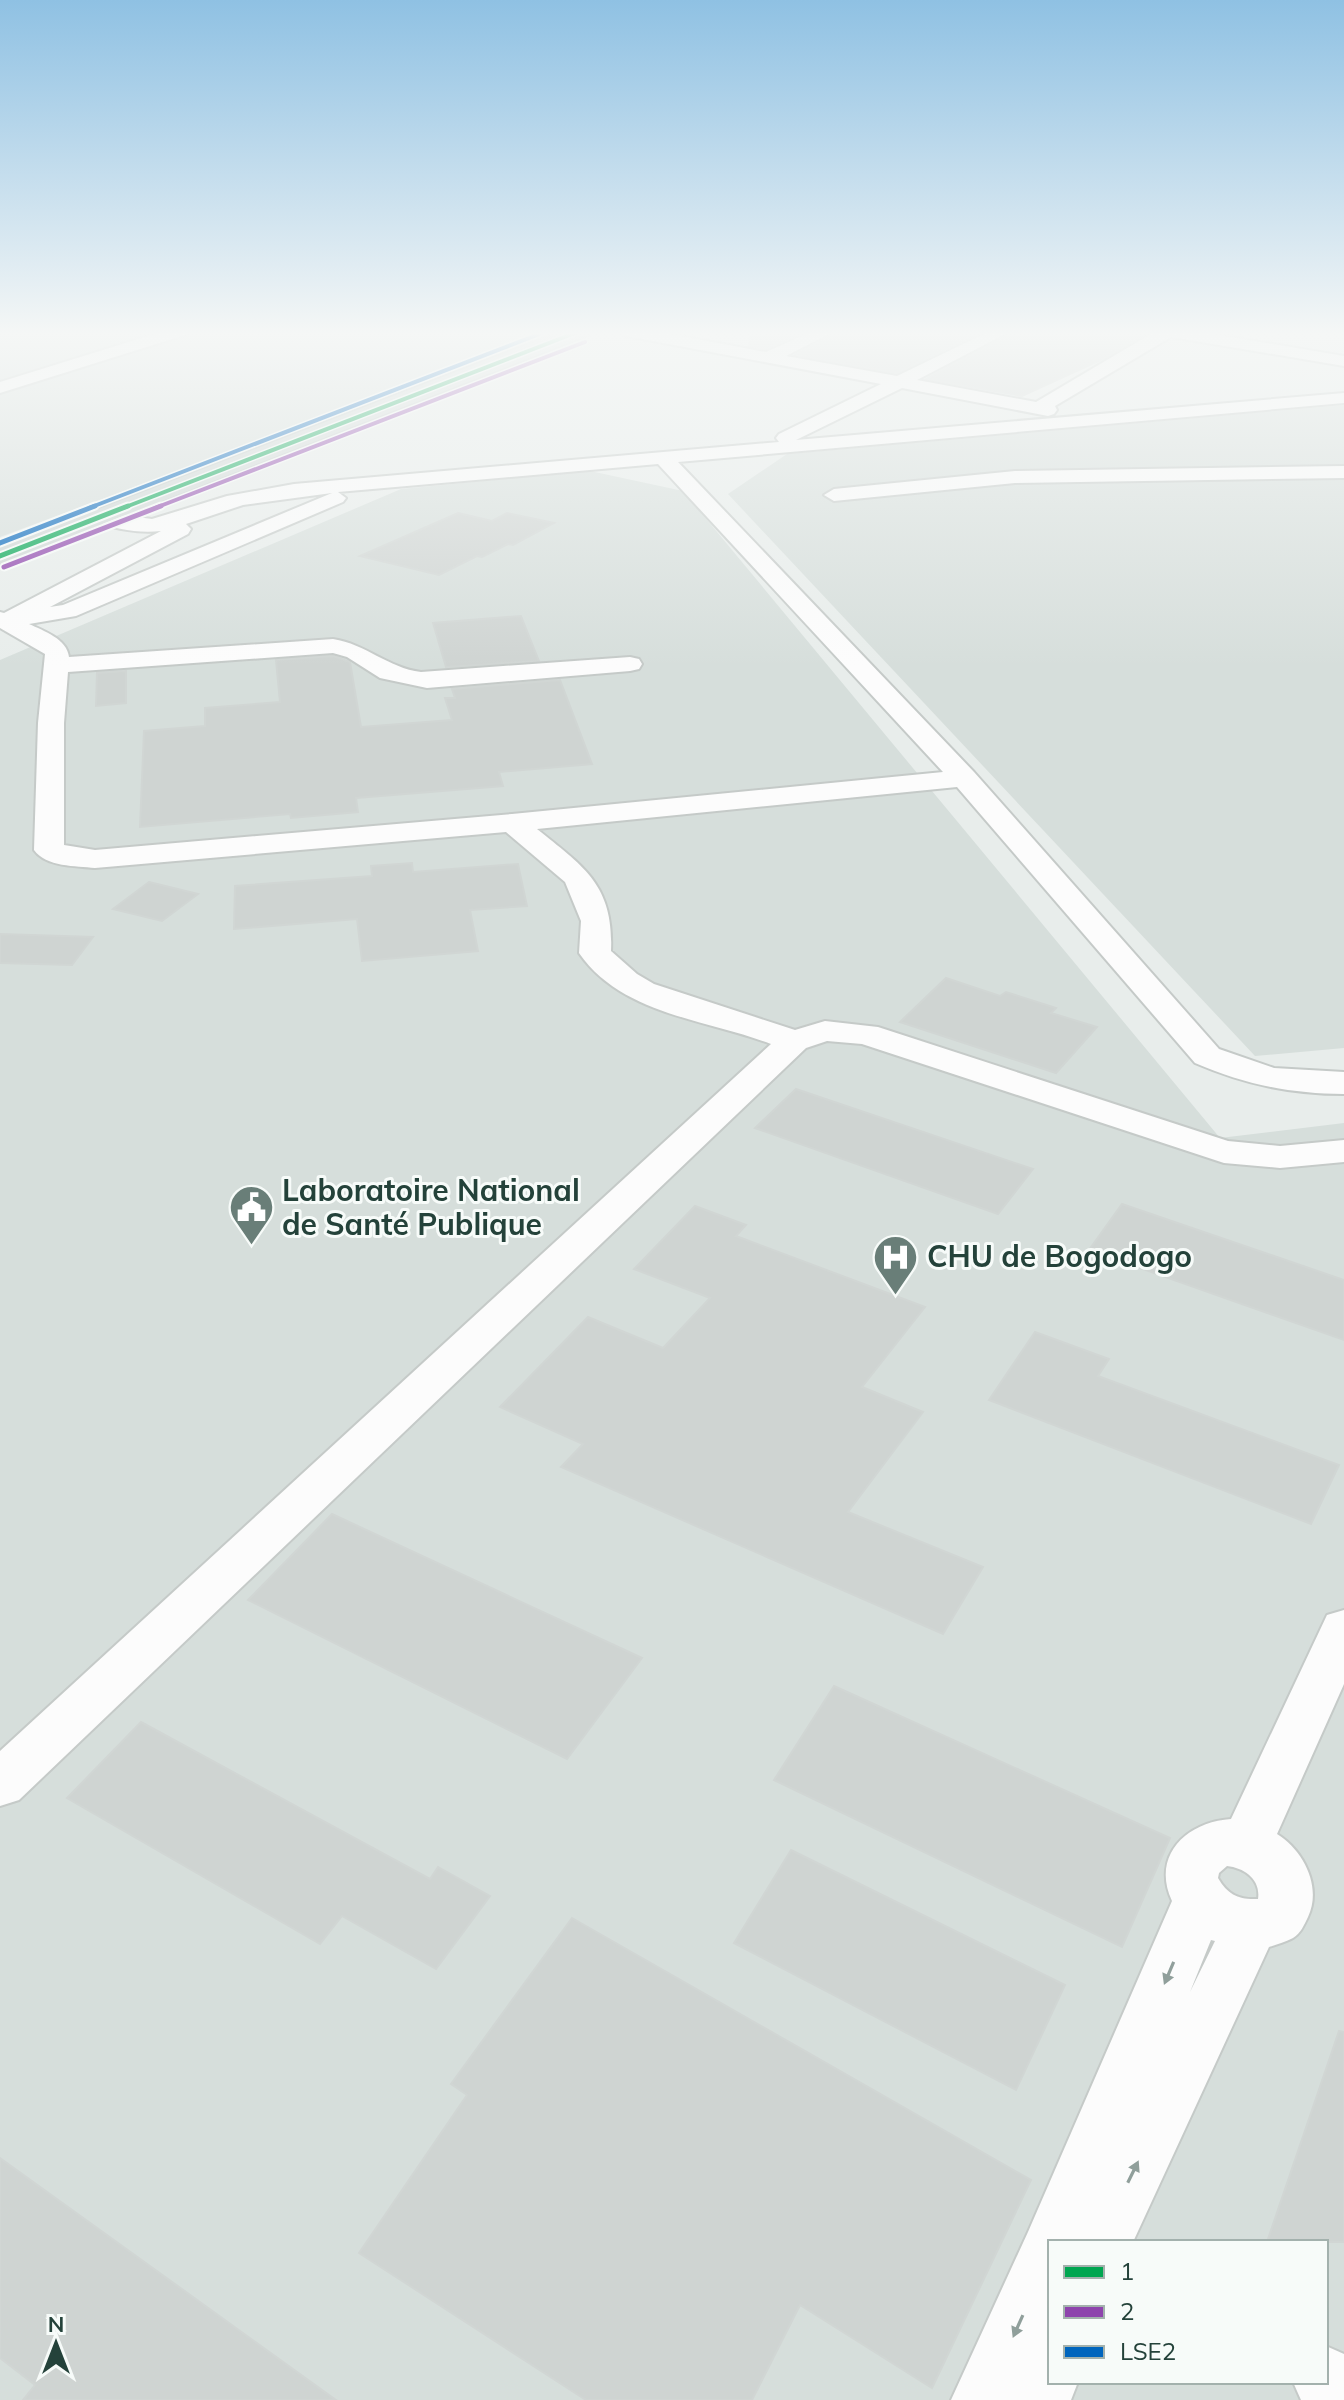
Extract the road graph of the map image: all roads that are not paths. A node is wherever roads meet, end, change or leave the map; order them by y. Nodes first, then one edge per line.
1 (254, 443) edge
2 (293, 443) edge
3 (777, 443) edge
4 (838, 443) edge
5 (762, 450) junction
6 (663, 458) junction
7 (1344, 472) edge
8 (374, 483) junction
9 (834, 495) dead end
10 (100, 518) junction
11 (175, 526) junction
12 (0, 538) edge
13 (239, 539) junction
14 (272, 546) dead end
15 (0, 556) edge
16 (2, 625) edge
17 (630, 664) dead end
18 (56, 665) junction
19 (964, 778) junction
20 (512, 823) junction
21 (794, 1041) junction
22 (1344, 1083) edge
23 (1344, 1151) edge
24 (1344, 1629) edge
25 (0, 1784) edge
26 (1246, 1844) junction
27 (1199, 1901) junction
28 (1251, 1926) junction
29 (1057, 2240) edge
30 (1101, 2240) edge
31 (1048, 2259) edge
32 (1048, 2373) edge
33 (985, 2400) edge
34 (1037, 2400) edge

1 - 12 main road
2 - 10 main road
3 - 5 street
4 - 5 street
5 - 6 street
6 - 8 street
6 - 19 street
7 - 9 street
8 - 11 street
8 - 13 street
10 - 11 street
10 - 15 main road
11 - 13 street
11 - 16 street
13 - 14 street
13 - 16 street
16 - 18 street
17 - 18 street
18 - 20 street
19 - 20 street
19 - 22 street
20 - 21 street
21 - 23 street
21 - 25 street
24 - 26 street
26 - 27 street
26 - 28 street
27 - 28 street
27 -> 29 street
30 -> 28 street
31 -> 33 street
32 - 34 street

